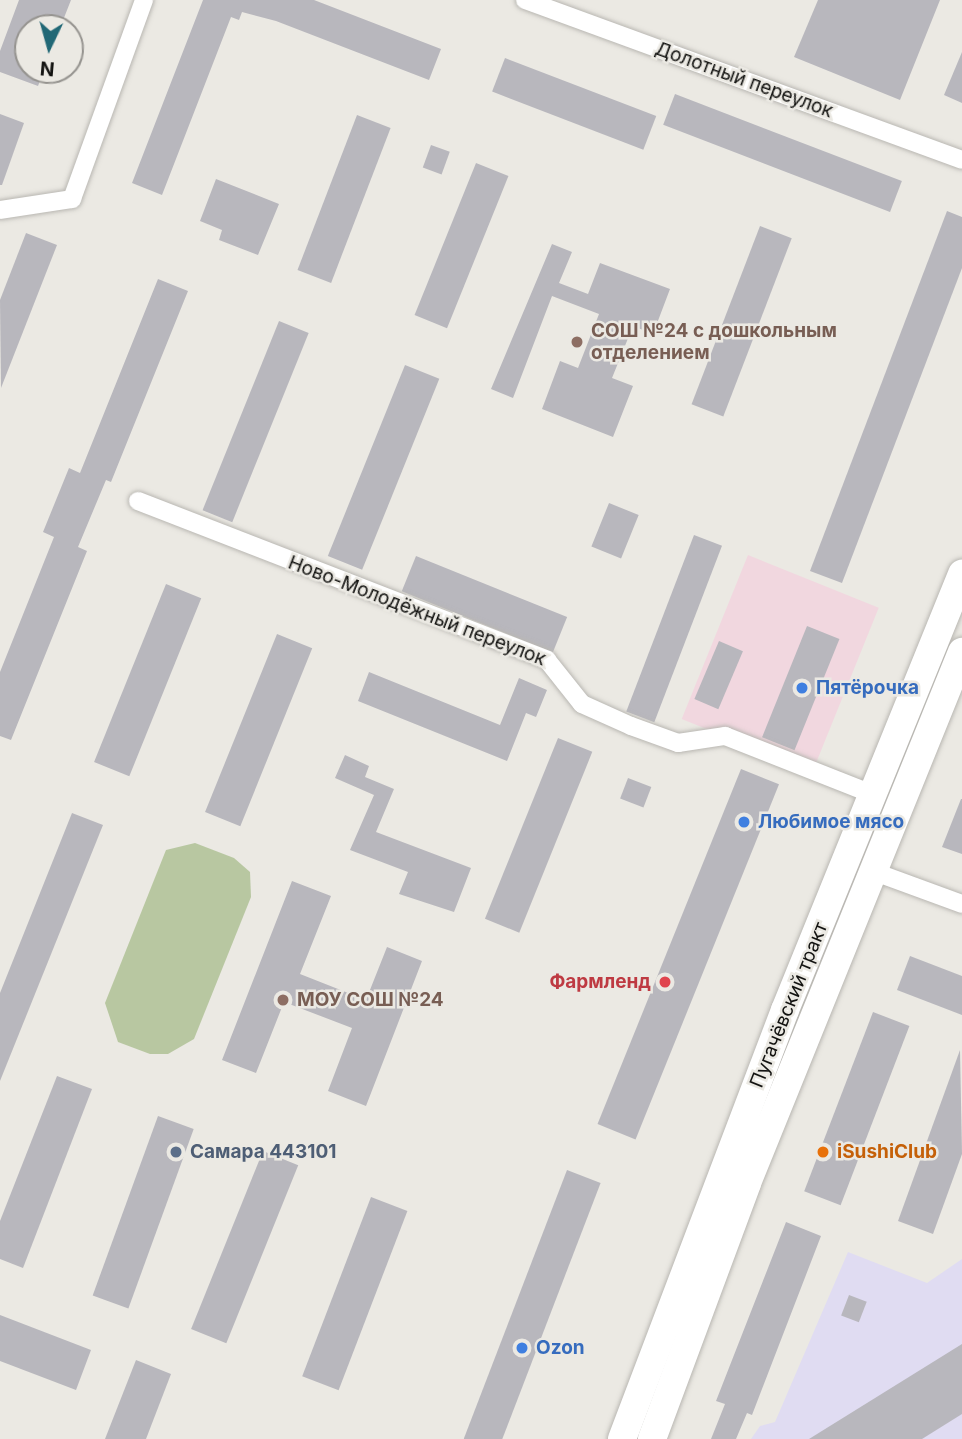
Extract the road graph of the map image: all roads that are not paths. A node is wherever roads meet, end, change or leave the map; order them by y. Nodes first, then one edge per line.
1 (144, 0) edge
2 (525, 0) edge
3 (962, 160) edge
4 (0, 210) edge
5 (138, 501) dead end
6 (962, 574) edge
7 (962, 652) edge
8 (875, 795) junction
9 (872, 871) junction
10 (962, 904) edge
11 (622, 1439) edge
12 (652, 1439) edge

1 - 4 street
2 - 3 street, Долотный переулок
5 - 8 street, Ново-Молодёжный переулок
6 - 8 main road, Пугачёвский тракт
7 - 9 main road, Пугачёвский тракт
8 - 11 main road, Пугачёвский тракт
9 - 10 street
9 - 12 main road, Пугачёвский тракт

